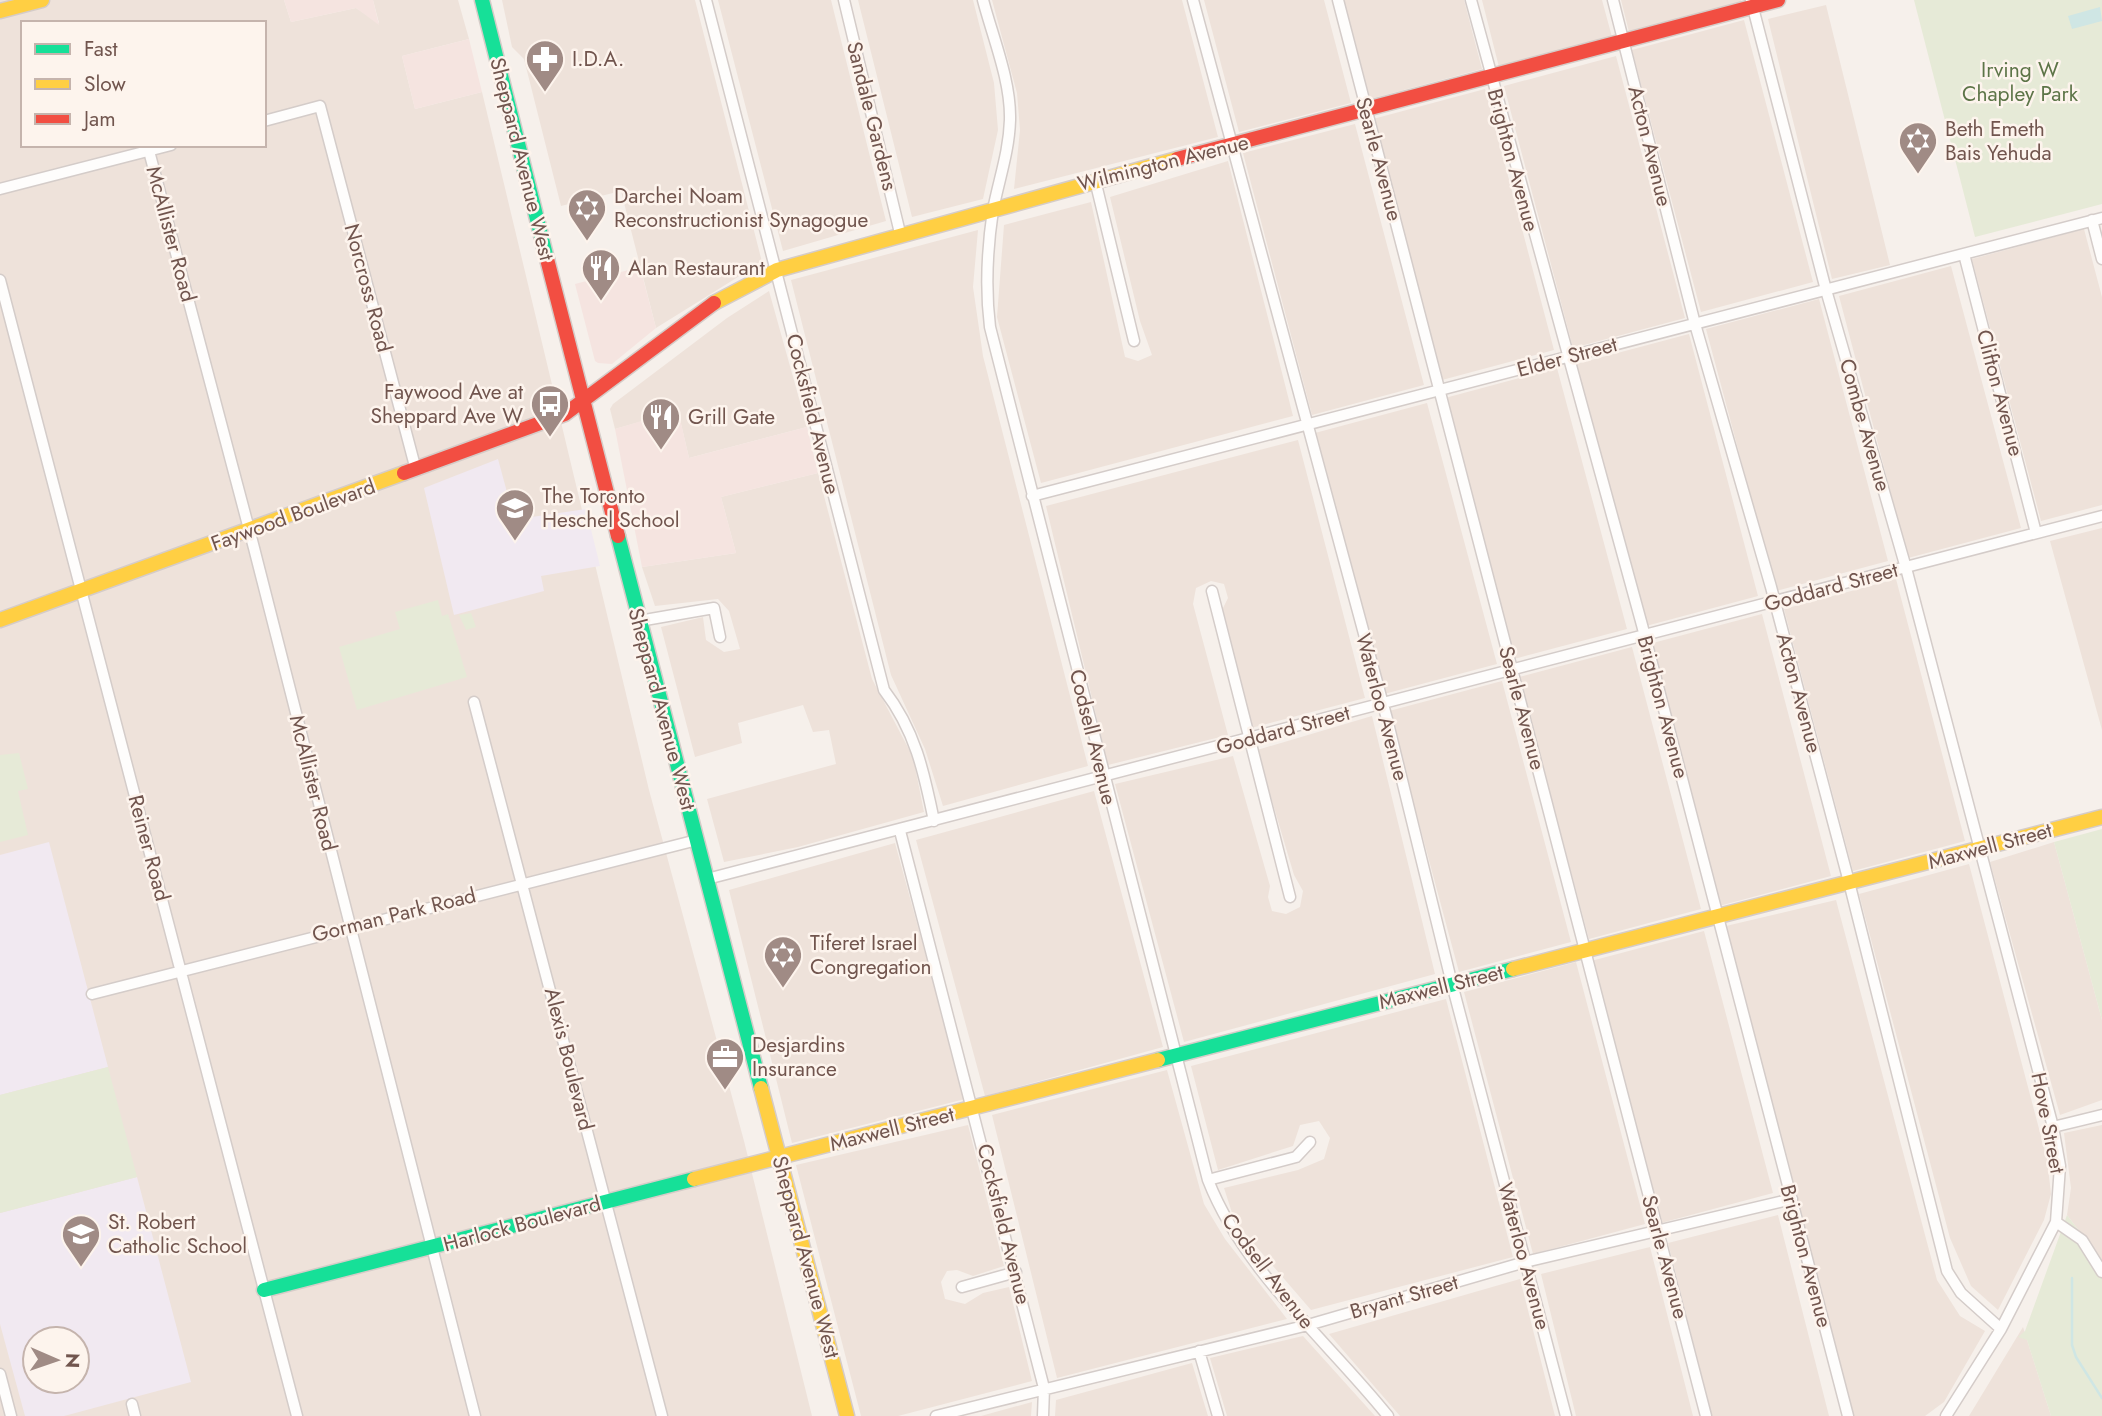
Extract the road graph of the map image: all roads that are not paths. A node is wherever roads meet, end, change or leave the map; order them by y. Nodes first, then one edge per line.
1 (42, 0) edge
2 (482, 0) edge
3 (706, 0) edge
4 (844, 0) edge
5 (983, 0) edge
6 (1193, 0) edge
7 (1338, 0) edge
8 (1471, 0) edge
9 (1613, 0) edge
10 (1778, 0) edge
11 (1752, 3) edge
12 (0, 11) edge
13 (1623, 41) junction
14 (1491, 78) junction
15 (1366, 110) junction
16 (266, 120) edge
17 (1232, 145) junction
18 (164, 147) edge
19 (149, 151) junction
20 (1095, 180) junction
21 (0, 189) edge
22 (994, 207) junction
23 (2097, 219) edge
24 (900, 233) junction
25 (1964, 254) junction
26 (2102, 259) edge
27 (777, 270) junction
28 (0, 280) edge
29 (1826, 290) junction
30 (1695, 324) junction
31 (1134, 341) dead end
32 (1567, 357) junction
33 (1439, 389) junction
34 (583, 403) junction
35 (1305, 424) junction
36 (416, 470) junction
37 (1032, 496) junction
38 (2102, 516) edge
39 (250, 531) junction
40 (2036, 533) junction
41 (1906, 568) junction
42 (1212, 591) dead end
43 (82, 592) junction
44 (1775, 602) junction
45 (0, 620) edge
46 (639, 621) junction
47 (1645, 636) junction
48 (720, 637) dead end
49 (1512, 670) junction
50 (474, 702) dead end
51 (1382, 704) junction
52 (1248, 739) junction
53 (1102, 776) junction
54 (2102, 817) edge
55 (934, 821) junction
56 (900, 831) junction
57 (697, 840) junction
58 (1979, 849) junction
59 (707, 879) junction
60 (524, 882) junction
61 (1849, 883) junction
62 (1290, 897) dead end
63 (1718, 915) junction
64 (349, 927) junction
65 (1585, 950) junction
66 (182, 970) junction
67 (1452, 984) junction
68 (92, 994) dead end
69 (1175, 1054) junction
70 (974, 1109) junction
71 (2102, 1115) edge
72 (2053, 1127) junction
73 (1310, 1142) dead end
74 (780, 1157) junction
75 (1208, 1180) junction
76 (1791, 1199) junction
77 (606, 1202) junction
78 (2056, 1222) junction
79 (1658, 1231) junction
80 (431, 1248) junction
81 (1525, 1262) junction
82 (1016, 1272) junction
83 (2102, 1272) edge
84 (962, 1287) dead end
85 (264, 1290) junction
86 (1308, 1325) junction
87 (2001, 1329) junction
88 (1199, 1351) junction
89 (0, 1374) edge
90 (1044, 1388) junction
91 (132, 1404) dead end
92 (11, 1416) edge
93 (135, 1416) edge
94 (297, 1416) edge
95 (475, 1416) edge
96 (662, 1416) edge
97 (847, 1416) edge
98 (936, 1416) edge
99 (1042, 1416) edge
100 (1218, 1416) edge
101 (1388, 1416) edge
102 (1566, 1416) edge
103 (1706, 1416) edge
104 (1848, 1416) edge
105 (1946, 1416) edge

1 - 12 street
2 - 34 street, Sheppard Avenue West
3 - 27 street, Cocksfield Avenue
4 - 24 street, Sandale Gardens
5 - 22 street, Codsell Avenue
6 - 17 street, Waterloo Avenue
7 - 15 street, Searle Avenue
8 - 14 street, Brighton Avenue
9 - 13 street, Acton Avenue
10 - 11 street, Wilmington Avenue
11 - 13 street, Wilmington Avenue
11 - 29 street, Combe Avenue
13 - 14 street, Wilmington Avenue
13 - 30 street, Acton Avenue
14 - 15 street, Wilmington Avenue
14 - 32 street, Brighton Avenue
15 - 17 street, Wilmington Avenue
15 - 33 street, Searle Avenue
16 - 36 street, Norcross Road
17 - 20 street, Wilmington Avenue
17 - 35 street, Waterloo Avenue
18 - 19 street
19 - 21 street
19 - 39 street, McAllister Road
20 - 22 street, Wilmington Avenue
20 - 31 street
22 - 24 street, Wilmington Avenue
22 - 37 street, Codsell Avenue
23 - 25 street, Elder Street
23 - 26 street
24 - 27 street, Wilmington Avenue
25 - 29 street, Elder Street
25 - 40 street, Clifton Avenue
27 - 34 street, Wilmington Avenue
27 - 55 street, Cocksfield Avenue
28 - 43 street, Reiner Road
29 - 30 street, Elder Street
29 - 41 street, Combe Avenue
30 - 32 street, Elder Street
30 - 44 street, Acton Avenue
32 - 33 street, Elder Street
32 - 47 street, Brighton Avenue
33 - 35 street, Elder Street
33 - 49 street, Searle Avenue
34 - 36 street, Faywood Boulevard
34 - 46 street, Sheppard Avenue West
35 - 37 street, Elder Street
35 - 51 street, Waterloo Avenue
36 - 39 street, Faywood Boulevard
37 - 53 street, Codsell Avenue
38 - 40 street, Goddard Street
39 - 43 street, Faywood Boulevard
39 - 64 street, McAllister Road
40 - 41 street, Goddard Street
41 - 44 street, Goddard Street
41 - 58 street, Combe Avenue
42 - 52 street
43 - 45 street, Faywood Boulevard
43 - 66 street, Reiner Road
44 - 47 street, Goddard Street
44 - 61 street, Acton Avenue
46 - 48 street
46 - 57 street, Sheppard Avenue West
47 - 49 street, Goddard Street
47 - 63 street, Brighton Avenue
49 - 51 street, Goddard Street
49 - 65 street, Searle Avenue
50 - 60 street, Alexis Boulevard
51 - 52 street, Goddard Street
51 - 67 street, Waterloo Avenue
52 - 53 street, Goddard Street
52 - 62 street
53 - 55 street, Goddard Street
53 - 69 street, Codsell Avenue
54 - 58 street, Maxwell Street
55 - 56 street, Goddard Street
56 - 59 street, Goddard Street
56 - 70 street, Cocksfield Avenue
57 - 59 street, Sheppard Avenue West
57 - 60 street, Gorman Park Road
58 - 61 street, Maxwell Street
58 - 72 street, Hove Street
59 - 74 street, Sheppard Avenue West
60 - 64 street, Gorman Park Road
60 - 77 street, Alexis Boulevard
61 - 63 street, Maxwell Street
61 - 87 street, Acton Avenue
63 - 65 street, Maxwell Street
63 - 76 street, Brighton Avenue
64 - 66 street, Gorman Park Road
64 - 80 street, McAllister Road
65 - 67 street, Maxwell Street
65 - 79 street, Searle Avenue
66 - 68 street, Gorman Park Road
66 - 85 street, Reiner Road
67 - 69 street, Maxwell Street
67 - 81 street, Waterloo Avenue
69 - 70 street, Maxwell Street
69 - 75 street, Codsell Avenue
70 - 74 street, Maxwell Street
70 - 82 street, Cocksfield Avenue
71 - 72 street
72 - 78 street, Hove Street
73 - 75 street
74 - 77 street, Harlock Boulevard
74 - 97 street, Sheppard Avenue West
75 - 86 street, Codsell Avenue
76 - 79 street, Bryant Street
76 - 104 street, Brighton Avenue
77 - 80 street, Harlock Boulevard
77 - 96 street, Alexis Boulevard
78 - 83 street
78 - 87 street, Hove Street
79 - 81 street, Bryant Street
79 - 103 street, Searle Avenue
80 - 85 street, Harlock Boulevard
80 - 95 street, McAllister Road
81 - 86 street, Bryant Street
81 - 102 street, Waterloo Avenue
82 - 84 street
82 - 90 street, Cocksfield Avenue
85 - 94 street, Reiner Road
86 - 88 street, Bryant Street
86 - 101 street, Codsell Avenue
87 - 105 street, Hove Street
88 - 90 street, Bryant Street
88 - 100 street
89 - 92 street
90 - 98 street, Bryant Street
90 - 99 street, Cocksfield Avenue
91 - 93 street

